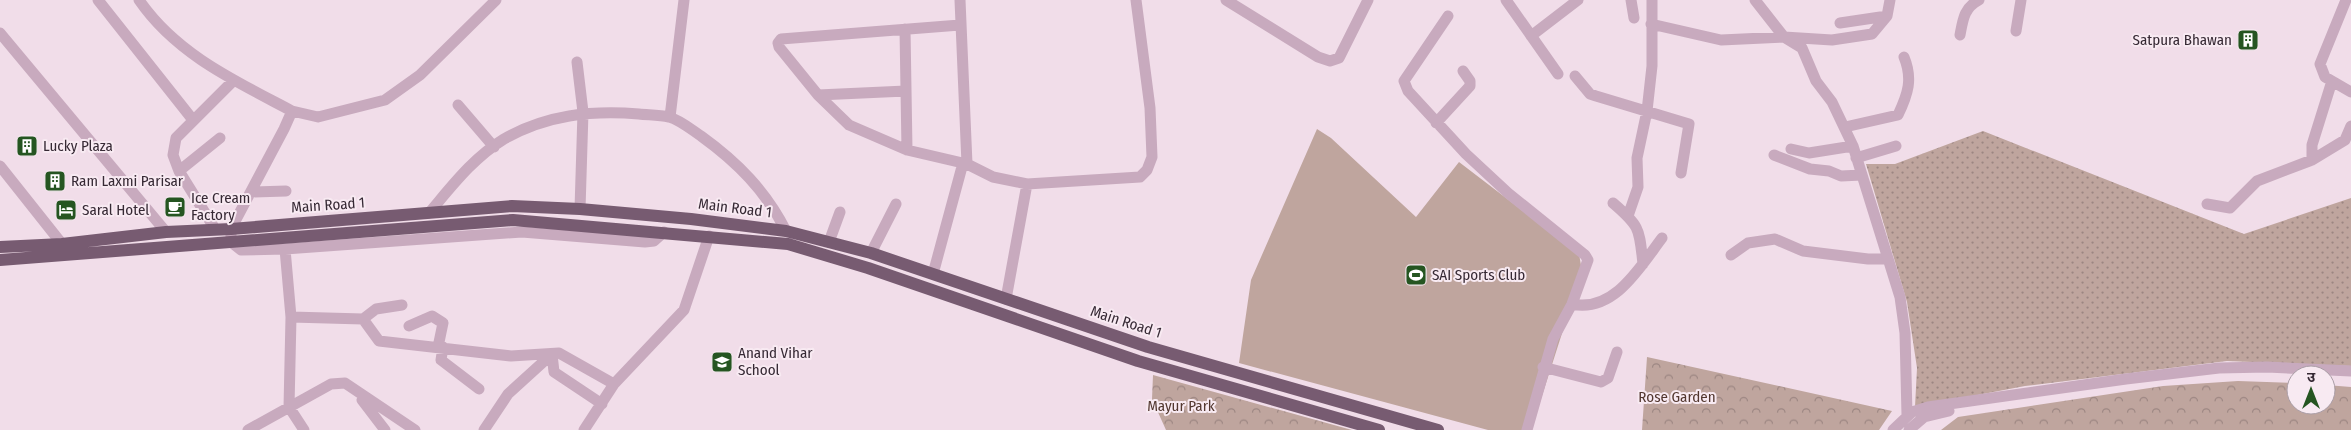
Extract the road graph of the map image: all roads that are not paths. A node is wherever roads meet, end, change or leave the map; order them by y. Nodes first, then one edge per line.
1 (98, 0) edge
2 (139, 0) edge
3 (496, 0) edge
4 (960, 0) edge
5 (1136, 0) edge
6 (1226, 0) edge
7 (1368, 0) edge
8 (1506, 0) edge
9 (1578, 0) edge
10 (1631, 0) edge
11 (1652, 0) edge
12 (1755, 0) edge
13 (1890, 0) edge
14 (1979, 0) edge
15 (2021, 0) edge
16 (2346, 0) edge
17 (682, 2) edge
18 (1448, 16) dead end
19 (1887, 16) junction
20 (1634, 18) dead end
21 (1840, 22) dead end
22 (1651, 24) junction
23 (960, 25) junction
24 (905, 29) junction
25 (2016, 31) dead end
26 (0, 33) edge
27 (1960, 35) dead end
28 (1531, 36) junction
29 (1784, 37) junction
30 (1904, 57) dead end
31 (577, 62) dead end
32 (1463, 72) dead end
33 (1558, 74) dead end
34 (1575, 76) dead end
35 (234, 80) junction
36 (2332, 81) junction
37 (906, 91) junction
38 (2351, 92) edge
39 (818, 95) junction
40 (458, 105) dead end
41 (292, 110) junction
42 (1647, 111) junction
43 (583, 112) junction
44 (670, 117) junction
45 (193, 120) junction
46 (1436, 123) junction
47 (1845, 127) junction
48 (2351, 128) edge
49 (220, 138) dead end
50 (1853, 146) junction
51 (1896, 146) dead end
52 (494, 147) junction
53 (1791, 149) dead end
54 (906, 150) junction
55 (1774, 155) dead end
56 (1856, 158) junction
57 (2312, 160) junction
58 (965, 163) junction
59 (0, 166) edge
60 (179, 171) junction
61 (1681, 173) dead end
62 (1862, 175) junction
63 (1027, 184) junction
64 (286, 191) dead end
65 (251, 192) junction
66 (1613, 203) dead end
67 (896, 204) dead end
68 (2207, 204) dead end
69 (580, 209) junction
70 (840, 212) dead end
71 (429, 213) junction
72 (1628, 216) junction
73 (215, 229) junction
74 (786, 231) junction
75 (166, 232) junction
76 (664, 232) junction
77 (231, 236) junction
78 (709, 236) junction
79 (1662, 238) dead end
80 (829, 242) junction
81 (62, 244) junction
82 (0, 247) edge
83 (285, 249) junction
84 (871, 253) junction
85 (1731, 255) dead end
86 (1888, 259) junction
87 (0, 260) edge
88 (1643, 264) junction
89 (933, 274) junction
90 (1006, 299) junction
91 (1572, 304) junction
92 (402, 305) dead end
93 (291, 317) junction
94 (363, 319) junction
95 (409, 326) dead end
96 (1119, 338) junction
97 (440, 347) junction
98 (1109, 351) junction
99 (1617, 352) dead end
100 (552, 354) junction
101 (1543, 367) junction
102 (2351, 371) edge
103 (2286, 375) edge
104 (2336, 377) edge
105 (2351, 378) edge
106 (614, 384) junction
107 (479, 389) dead end
108 (357, 393) junction
109 (602, 404) junction
110 (289, 407) junction
111 (1906, 416) junction
112 (248, 430) edge
113 (304, 430) edge
114 (386, 430) edge
115 (415, 430) edge
116 (484, 430) edge
117 (584, 430) edge
118 (1379, 430) edge
119 (1438, 430) edge
120 (1526, 430) edge
121 (1893, 430) edge
122 (1909, 430) edge

1 - 45 street
2 - 35 street
3 - 41 street
4 - 23 street
5 - 63 street
6 - 7 street
8 - 28 street
9 - 28 street
10 - 20 street
11 - 22 street
12 - 29 street
13 - 19 street
14 - 27 street
15 - 25 street
16 - 36 street
17 - 44 street
18 - 46 street
19 - 21 street
19 - 29 street
22 - 29 street
22 - 42 street
23 - 24 street
23 - 58 street
24 - 37 street
24 - 39 street
26 - 75 street
28 - 33 street
29 - 47 street
30 - 47 street
31 - 43 street
32 - 46 street
34 - 42 street
35 - 41 street
35 - 45 street
36 - 38 street
36 - 57 street
37 - 39 street
37 - 54 street
39 - 54 street
40 - 52 street
41 - 65 street
42 - 61 street
42 - 72 street
43 - 44 street
43 - 52 street
43 - 69 street
44 - 74 street
45 - 60 street
46 - 91 street
47 - 50 street
48 - 57 street
49 - 60 street
50 - 53 street
50 - 56 street
51 - 56 street
52 - 71 street
54 - 58 street
55 - 62 street
56 - 62 street
57 - 68 street
58 - 63 street
58 - 89 street
59 - 81 street
60 - 73 street
62 - 86 street
63 - 90 street
64 - 65 street
65 - 77 street
66 - 72 street
67 - 84 street
69 - 71 main road, Main Road 1
69 - 74 main road, Main Road 1
70 - 80 street
71 - 77 main road, Main Road 1
72 - 88 street
73 - 75 main road, Main Road 1
73 - 77 main road, Main Road 1
74 - 80 main road, Main Road 1
75 - 81 main road, Main Road 1
76 - 77 main road, Main Road 1
76 - 78 main road, Main Road 1
76 - 83 street
77 - 83 street
77 - 87 main road, Main Road 1
78 - 98 main road, Main Road 1
78 - 106 street
79 - 88 street
80 - 84 main road, Main Road 1
81 - 82 main road, Main Road 1
83 - 93 street
84 - 89 main road, Main Road 1
85 - 86 street
86 - 111 street
88 - 91 street
89 - 90 main road, Main Road 1
90 - 96 main road, Main Road 1
91 - 101 street
92 - 94 street
93 - 94 street
93 - 110 street
94 - 97 street
95 - 97 street
96 - 98 main road
96 - 119 main road, Main Road 1
97 - 100 street
97 - 107 street
98 - 118 main road, Main Road 1
99 - 101 street
100 - 106 street
100 - 109 street
100 - 116 street
101 - 120 street
102 - 111 street
103 - 122 street
104 - 105 street
106 - 109 street
108 - 110 street
108 - 114 street
108 - 115 street
109 - 117 street
110 - 112 street
110 - 113 street
111 - 121 street

